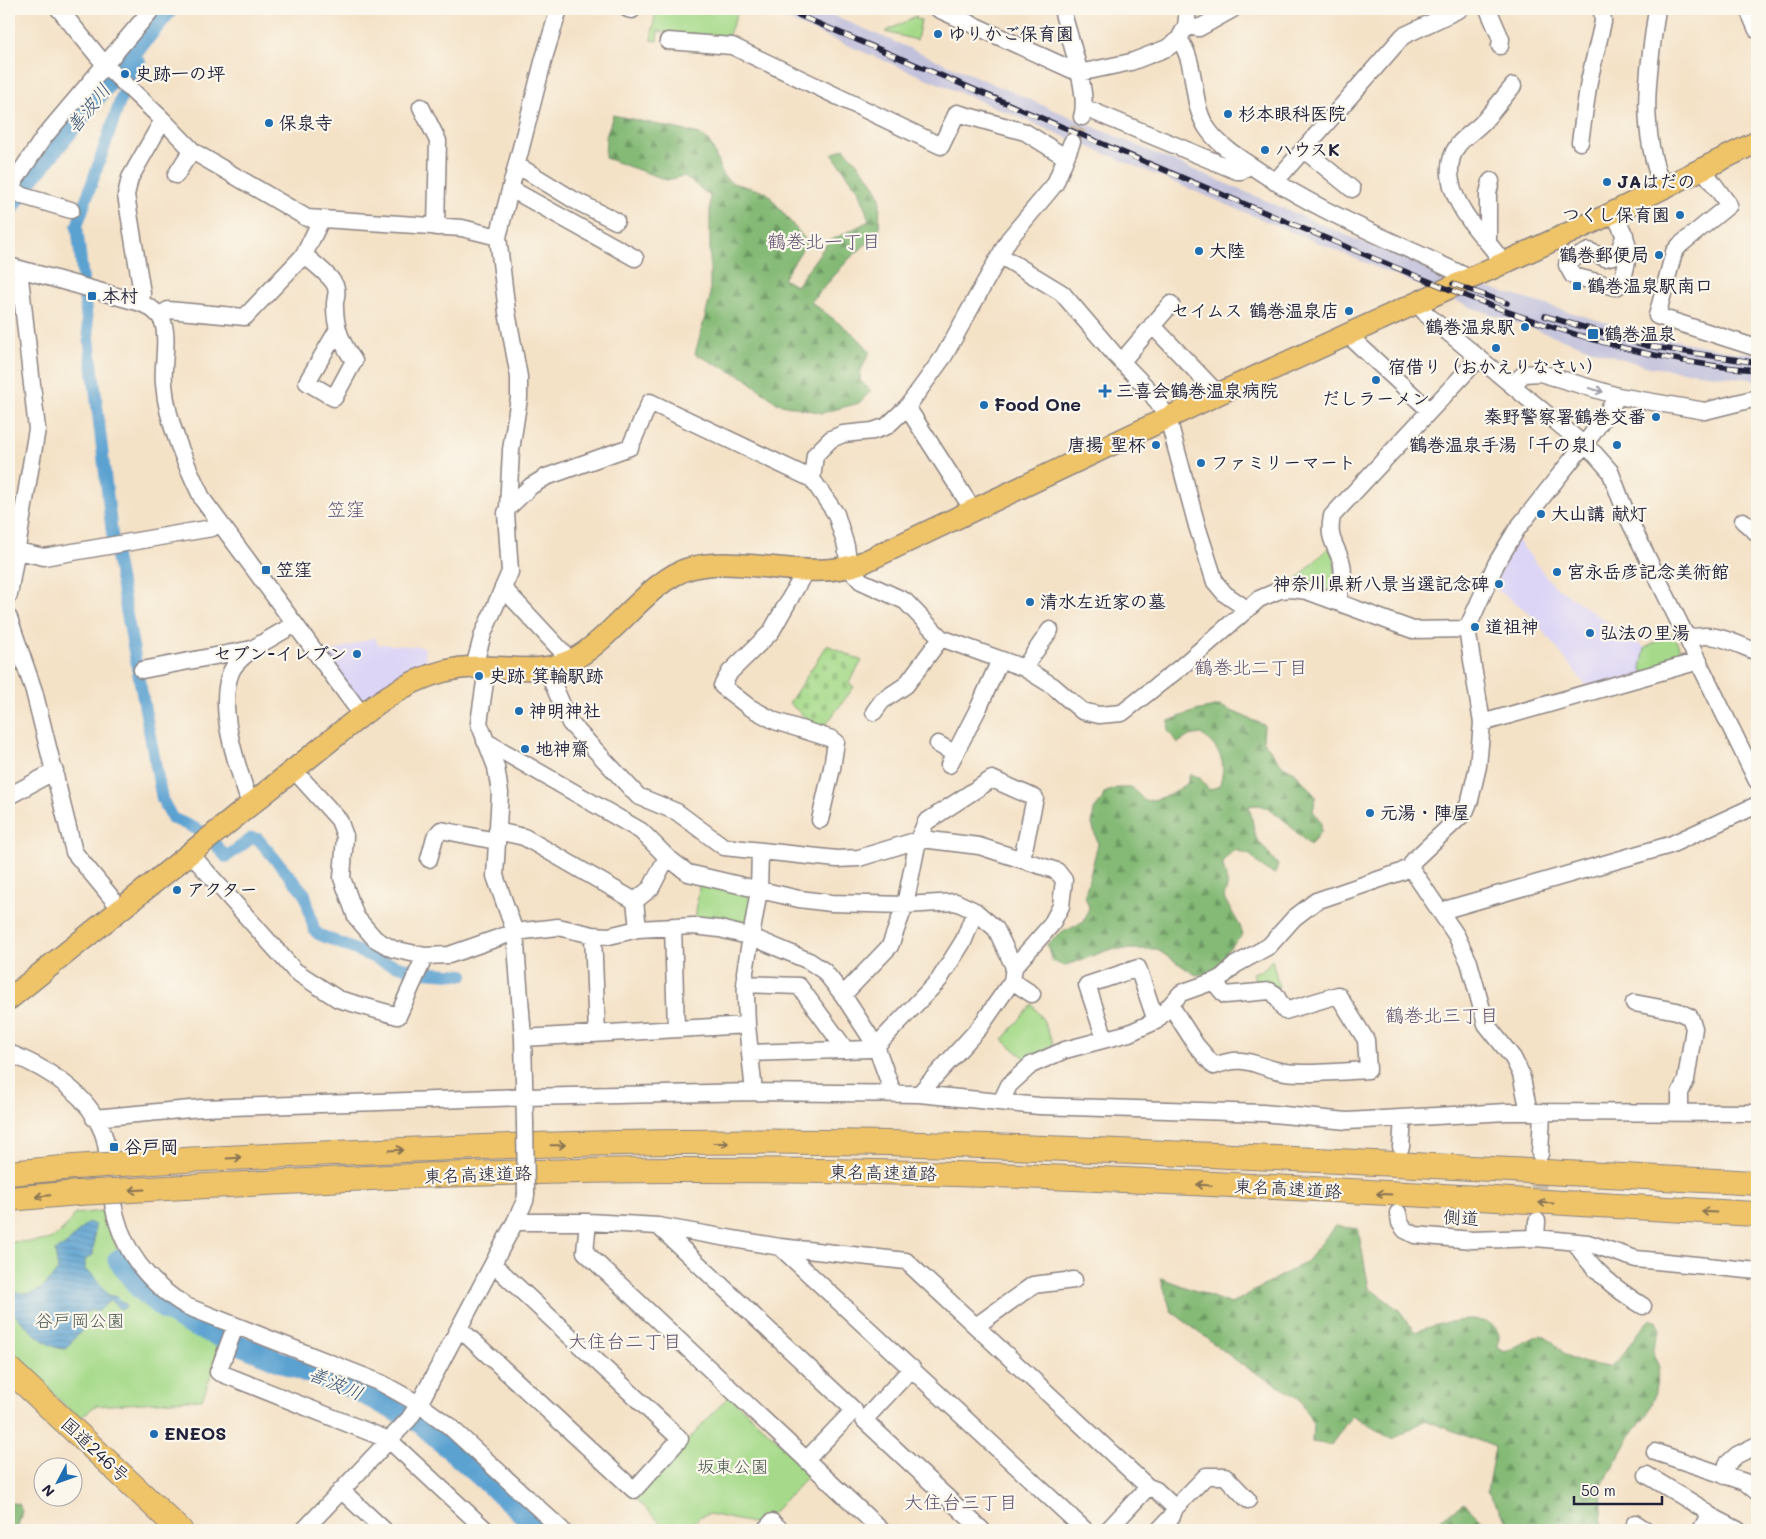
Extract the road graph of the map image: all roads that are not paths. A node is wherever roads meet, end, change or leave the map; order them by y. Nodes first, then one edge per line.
1 (59, 9) edge
2 (152, 9) edge
3 (560, 9) edge
4 (938, 9) edge
5 (1062, 9) edge
6 (1188, 9) edge
7 (1233, 9) edge
8 (1460, 9) edge
9 (1488, 9) edge
10 (1602, 9) edge
11 (1657, 9) edge
12 (1748, 9) edge
13 (1443, 12) edge
14 (1757, 30) edge
15 (1182, 33) junction
16 (668, 41) dead end
17 (1500, 46) dead end
18 (111, 70) junction
19 (1079, 73) junction
20 (1513, 86) dead end
21 (421, 107) dead end
22 (163, 120) junction
23 (1580, 142) dead end
24 (1757, 142) edge
25 (1304, 150) junction
26 (194, 152) junction
27 (517, 165) junction
28 (1250, 165) junction
29 (1702, 168) junction
30 (176, 175) dead end
31 (1491, 181) dead end
32 (1275, 182) junction
33 (1663, 188) junction
34 (510, 189) junction
35 (1352, 189) dead end
36 (14, 191) edge
37 (71, 210) dead end
38 (1614, 213) junction
39 (321, 220) junction
40 (616, 222) dead end
41 (436, 227) junction
42 (1625, 235) junction
43 (498, 237) junction
44 (1488, 243) junction
45 (304, 255) junction
46 (1001, 256) junction
47 (635, 258) dead end
48 (1612, 258) junction
49 (1503, 262) junction
50 (14, 268) edge
51 (1626, 268) junction
52 (1469, 278) junction
53 (141, 303) junction
54 (1171, 304) dead end
55 (1418, 304) junction
56 (160, 316) junction
57 (1152, 325) junction
58 (338, 330) dead end
59 (1348, 335) junction
60 (1757, 348) edge
61 (1479, 358) junction
62 (1122, 360) junction
63 (1512, 386) junction
64 (1218, 394) junction
65 (1618, 396) junction
66 (1757, 398) edge
67 (907, 407) junction
68 (1429, 410) junction
69 (1168, 418) junction
70 (1584, 444) junction
71 (812, 479) junction
72 (508, 508) junction
73 (973, 510) junction
74 (1743, 521) dead end
75 (219, 523) junction
76 (1757, 533) edge
77 (13, 551) edge
78 (849, 568) junction
79 (806, 570) junction
80 (504, 589) junction
81 (9, 595) edge
82 (1337, 602) junction
83 (1244, 612) junction
84 (9, 618) edge
85 (295, 624) junction
86 (1467, 629) junction
87 (1050, 630) dead end
88 (941, 638) junction
89 (1688, 639) junction
90 (1755, 647) edge
91 (252, 649) junction
92 (571, 660) junction
93 (1000, 660) junction
94 (1699, 661) junction
95 (482, 667) junction
96 (546, 668) junction
97 (1024, 668) junction
98 (142, 670) dead end
99 (874, 712) dead end
100 (362, 715) junction
101 (1482, 723) junction
102 (485, 741) junction
103 (938, 744) dead end
104 (293, 769) junction
105 (55, 771) junction
106 (1757, 781) edge
107 (9, 796) edge
108 (250, 804) junction
109 (1757, 805) edge
110 (820, 820) dead end
111 (496, 836) junction
112 (918, 840) junction
113 (189, 852) junction
114 (760, 852) junction
115 (667, 857) junction
116 (429, 859) dead end
117 (1022, 859) junction
118 (1410, 867) junction
119 (759, 890) junction
120 (635, 901) junction
121 (906, 905) junction
122 (120, 908) junction
123 (975, 911) junction
124 (1441, 911) junction
125 (673, 926) junction
126 (638, 930) junction
127 (515, 932) junction
128 (593, 935) junction
129 (752, 937) junction
130 (425, 956) junction
131 (1013, 974) junction
132 (1214, 982) junction
133 (745, 984) junction
134 (1032, 994) dead end
135 (843, 995) junction
136 (9, 999) edge
137 (1634, 1003) dead end
138 (1171, 1006) junction
139 (1156, 1021) junction
140 (747, 1025) junction
141 (676, 1029) junction
142 (597, 1034) junction
143 (523, 1038) junction
144 (1105, 1039) junction
145 (876, 1046) junction
146 (846, 1050) junction
147 (9, 1053) edge
148 (751, 1053) junction
149 (754, 1092) junction
150 (893, 1093) junction
151 (920, 1094) junction
152 (525, 1097) junction
153 (1002, 1102) junction
154 (1536, 1112) junction
155 (1680, 1113) junction
156 (1757, 1113) edge
157 (94, 1118) junction
158 (1403, 1118) junction
159 (1402, 1147) dead end
160 (1540, 1154) tunnel mouth
161 (9, 1173) edge
162 (1757, 1183) edge
163 (9, 1199) edge
164 (1398, 1213) dead end
165 (1757, 1214) edge
166 (1537, 1221) tunnel mouth
167 (515, 1222) junction
168 (588, 1222) junction
169 (658, 1226) junction
170 (1536, 1238) junction
171 (1575, 1242) junction
172 (780, 1247) junction
173 (493, 1264) junction
174 (1757, 1271) edge
175 (1074, 1280) dead end
176 (1642, 1306) dead end
177 (976, 1326) junction
178 (235, 1327) junction
179 (459, 1328) junction
180 (912, 1368) junction
181 (9, 1369) edge
182 (418, 1404) junction
183 (389, 1440) junction
184 (1757, 1445) edge
185 (1655, 1452) dead end
186 (806, 1460) junction
187 (1647, 1475) dead end
188 (1725, 1476) junction
189 (1753, 1485) edge
190 (1148, 1487) junction
191 (341, 1490) junction
192 (1248, 1500) dead end
193 (1175, 1508) junction
194 (1709, 1516) junction
195 (180, 1530) edge
196 (304, 1530) edge
197 (384, 1530) edge
198 (486, 1530) edge
199 (562, 1530) edge
200 (765, 1530) edge
201 (781, 1530) edge
202 (881, 1530) edge
203 (982, 1530) edge
204 (1085, 1530) edge
205 (1108, 1530) edge
206 (1159, 1530) edge
207 (1701, 1530) edge
208 (1738, 1530) edge

1 - 18 street
2 - 18 street
3 - 27 street
4 - 19 street
5 - 19 street
6 - 15 street
7 - 15 street
8 - 13 street
9 - 17 street
10 - 23 street
11 - 33 street
12 - 14 street
13 - 25 street
15 - 19 street
15 - 28 street
16 - 46 street
18 - 22 street
18 - 36 street
19 - 28 street
20 - 44 street
21 - 41 street
22 - 26 street
22 - 53 street
24 - 29 main road
25 - 32 street
25 - 35 street
26 - 30 street
26 - 39 street
27 - 34 street
27 - 40 street
28 - 32 street
29 - 33 main road
29 - 60 street
31 - 44 street
32 - 52 street
33 - 38 main road
34 - 43 street
34 - 47 street
36 - 37 street
38 - 42 street
38 - 49 main road
39 - 41 street
39 - 45 street
41 - 43 street
42 - 48 street
42 - 51 street
43 - 72 street
44 - 49 street
45 - 56 street
45 - 58 street
46 - 62 street
46 - 67 street
48 - 51 street
48 - 51 street
49 - 52 main road
50 - 53 street
50 - 77 street
52 - 55 main road
53 - 56 street
54 - 57 street
55 - 59 main road
55 - 61 street
56 - 75 street
57 - 62 street
57 - 64 street
59 - 64 main road
59 - 68 street
61 - 63 street
61 - 68 street
62 - 69 street
63 -> 65 street
63 - 70 street
64 - 69 main road
65 - 66 street
65 - 70 street
67 - 71 street
67 - 73 street
68 - 82 street
69 - 73 main road
69 - 83 street
70 - 86 street
70 - 89 street
71 - 72 street
71 - 78 street
72 - 80 street
73 - 78 main road
74 - 76 street
75 - 77 street
75 - 85 street
77 - 81 street
78 - 79 main road
78 - 88 street
79 - 92 main road
79 - 110 street
80 - 92 street
80 - 95 street
82 - 83 street
82 - 86 street
83 - 97 street
84 - 105 street
85 - 91 street
85 - 100 street
86 - 101 street
87 - 97 street
88 - 93 street
88 - 99 street
89 - 90 street
89 - 94 street
91 - 98 street
91 - 108 street
92 - 96 main road
93 - 97 street
93 - 103 street
94 - 101 street
94 - 106 street
95 - 96 main road
95 - 100 main road
95 - 102 street
96 - 114 street
100 - 104 main road
101 - 118 street
102 - 111 street
102 - 115 street
104 - 108 main road
104 - 130 street
105 - 107 street
105 - 122 street
108 - 113 main road
109 - 124 street
111 - 116 street
111 - 120 street
111 - 127 street
112 - 114 street
112 - 117 street
112 - 117 street
112 - 121 street
113 - 122 main road
113 - 130 street
114 - 119 street
115 - 119 street
115 - 120 street
117 - 131 street
118 - 124 street
118 - 132 street
119 - 121 street
119 - 129 street
120 - 126 street
121 - 123 street
121 - 135 street
122 - 136 main road
123 - 131 street
123 - 145 street
124 - 154 street
125 - 126 street
125 - 129 street
125 - 141 street
126 - 128 street
127 - 128 street
127 - 130 street
127 - 143 street
128 - 142 street
129 - 133 street
129 - 135 street
131 - 134 street
131 - 151 street
132 - 138 street
132 - 138 street
133 - 140 street
133 - 146 street
135 - 145 street
137 - 155 street
138 - 139 street
139 - 144 street
139 - 144 street
140 - 141 street
140 - 148 street
141 - 142 street
142 - 143 street
143 - 152 street
144 - 153 street
145 - 146 street
145 - 150 street
146 - 148 street
147 - 157 street
148 - 149 street
149 - 150 street
149 - 152 street
150 - 151 street
151 - 153 street
152 - 157 street
152 - 167 street, bridge
153 - 158 street
154 - 155 street
154 - 158 street
154 - 160 street
155 - 156 street
157 - 178 street
158 - 159 street
161 -> 162 highway, 東名高速道路, bridge
165 -> 163 highway, 東名高速道路, bridge
164 - 170 street, 側道
166 - 170 street
167 - 168 street
167 - 173 street
168 - 169 street
168 - 186 street
169 - 172 street
169 - 186 street
170 - 171 street, 側道
171 - 174 street, 側道
171 - 176 street
172 - 177 street
172 - 180 street
173 - 179 street
173 - 179 street
175 - 177 street
177 - 190 street
178 - 182 street
178 - 183 street
179 - 182 street
180 - 203 street
180 - 204 street
181 - 195 highway, 国道246号
182 - 183 street
182 - 199 street
183 - 191 street
183 - 198 street
184 - 188 street
185 - 188 street
186 - 202 street
187 - 194 street
188 - 189 street
190 - 193 street
190 - 205 street
191 - 196 street
191 - 197 street
192 - 193 street
193 - 206 street
194 - 207 street
194 - 208 street
200 - 201 street

